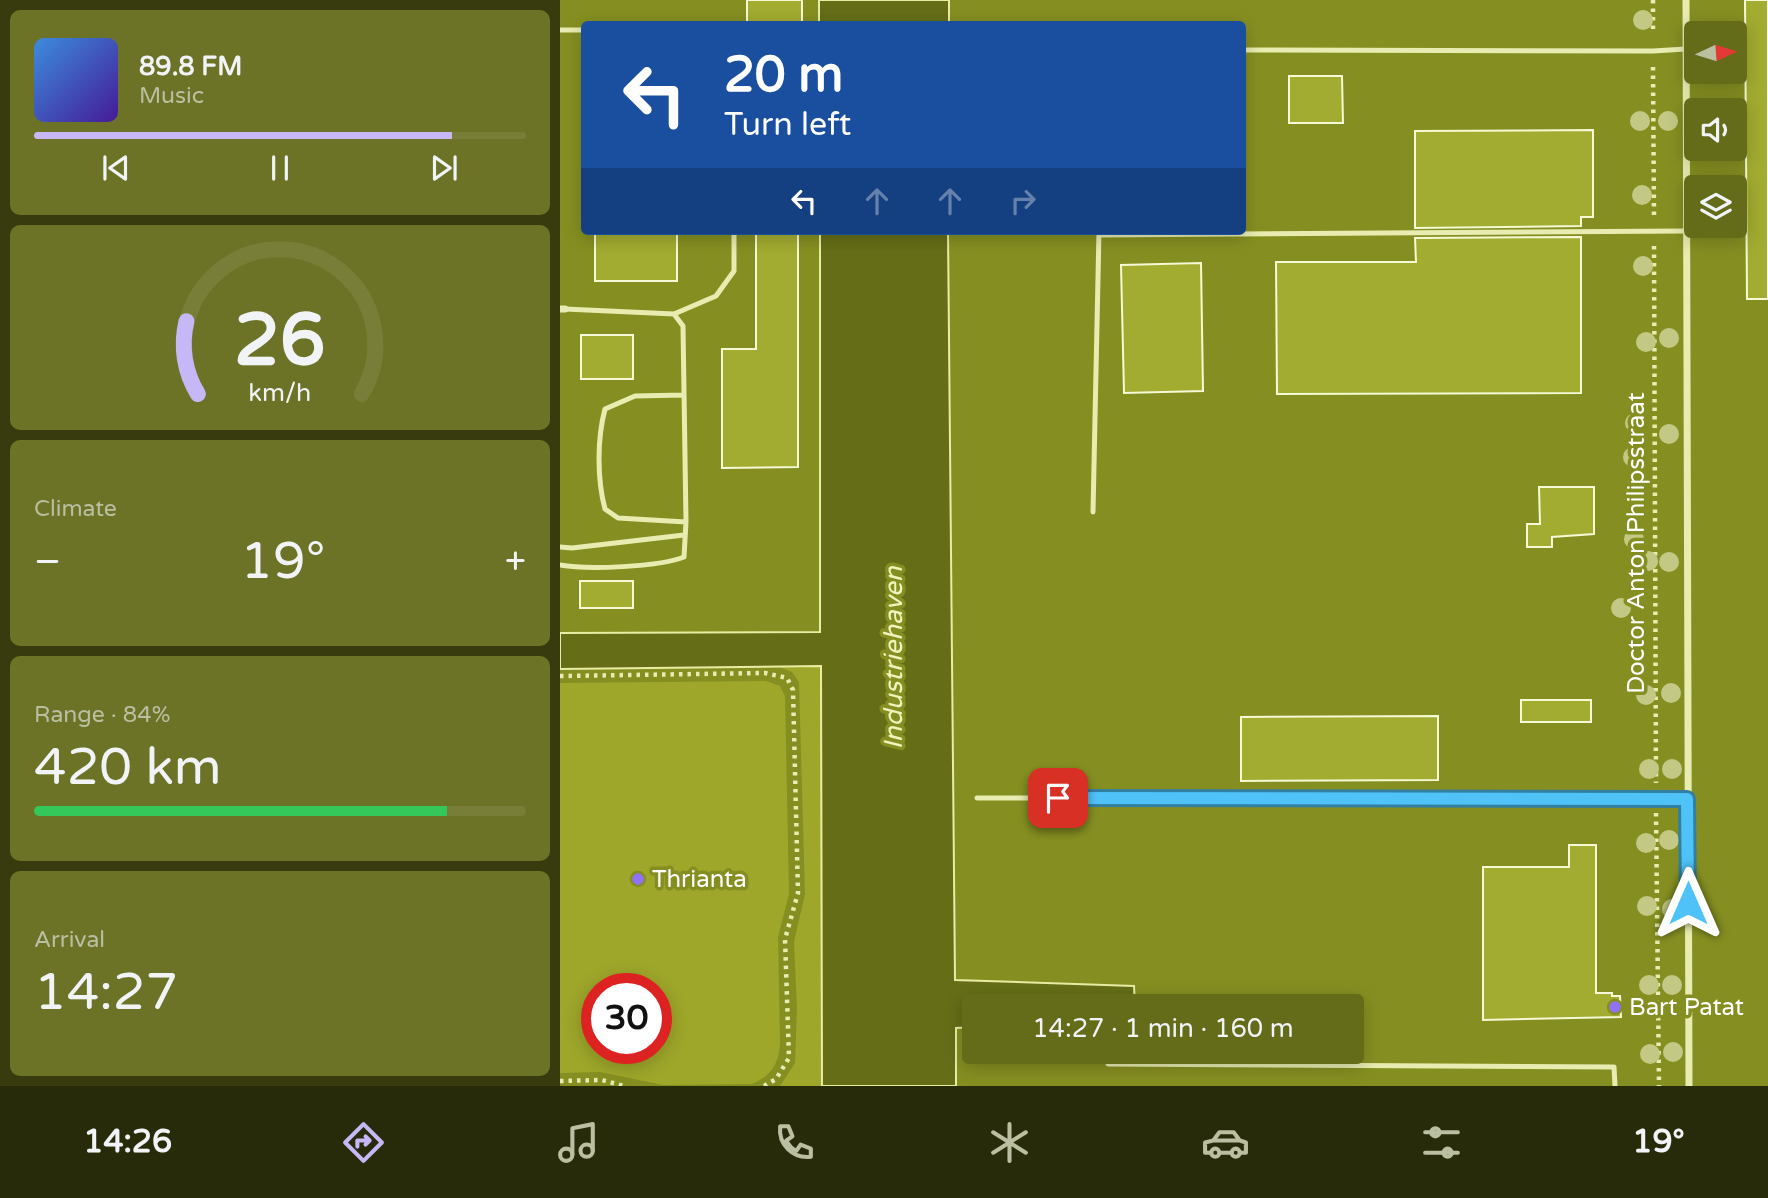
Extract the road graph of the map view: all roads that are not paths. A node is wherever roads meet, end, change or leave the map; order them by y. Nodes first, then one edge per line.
1 (1686, 0) edge
2 (1686, 21) edge
3 (560, 30) edge
4 (581, 30) edge
5 (1684, 49) edge
6 (1246, 50) edge
7 (1686, 84) edge
8 (1686, 175) edge
9 (1684, 230) edge
10 (1246, 233) edge
11 (734, 235) edge
12 (1099, 235) edge
13 (1686, 238) edge
14 (563, 309) edge
15 (674, 314) junction
16 (684, 395) junction
17 (1093, 512) dead end
18 (686, 522) junction
19 (684, 535) junction
20 (560, 547) edge
21 (560, 565) edge
22 (977, 798) dead end
23 (1687, 799) junction
24 (1108, 1064) dead end
25 (1615, 1086) edge
26 (1689, 1086) edge

1 - 2 street
3 - 4 lane
5 - 6 lane
7 - 8 street
9 - 10 lane
11 - 15 lane
12 - 17 lane
13 - 23 street
14 - 15 lane
15 - 16 lane
16 - 18 lane
16 - 18 lane
18 - 19 lane
19 - 20 lane
19 - 21 lane
22 - 23 lane
23 - 26 street
24 - 25 lane

